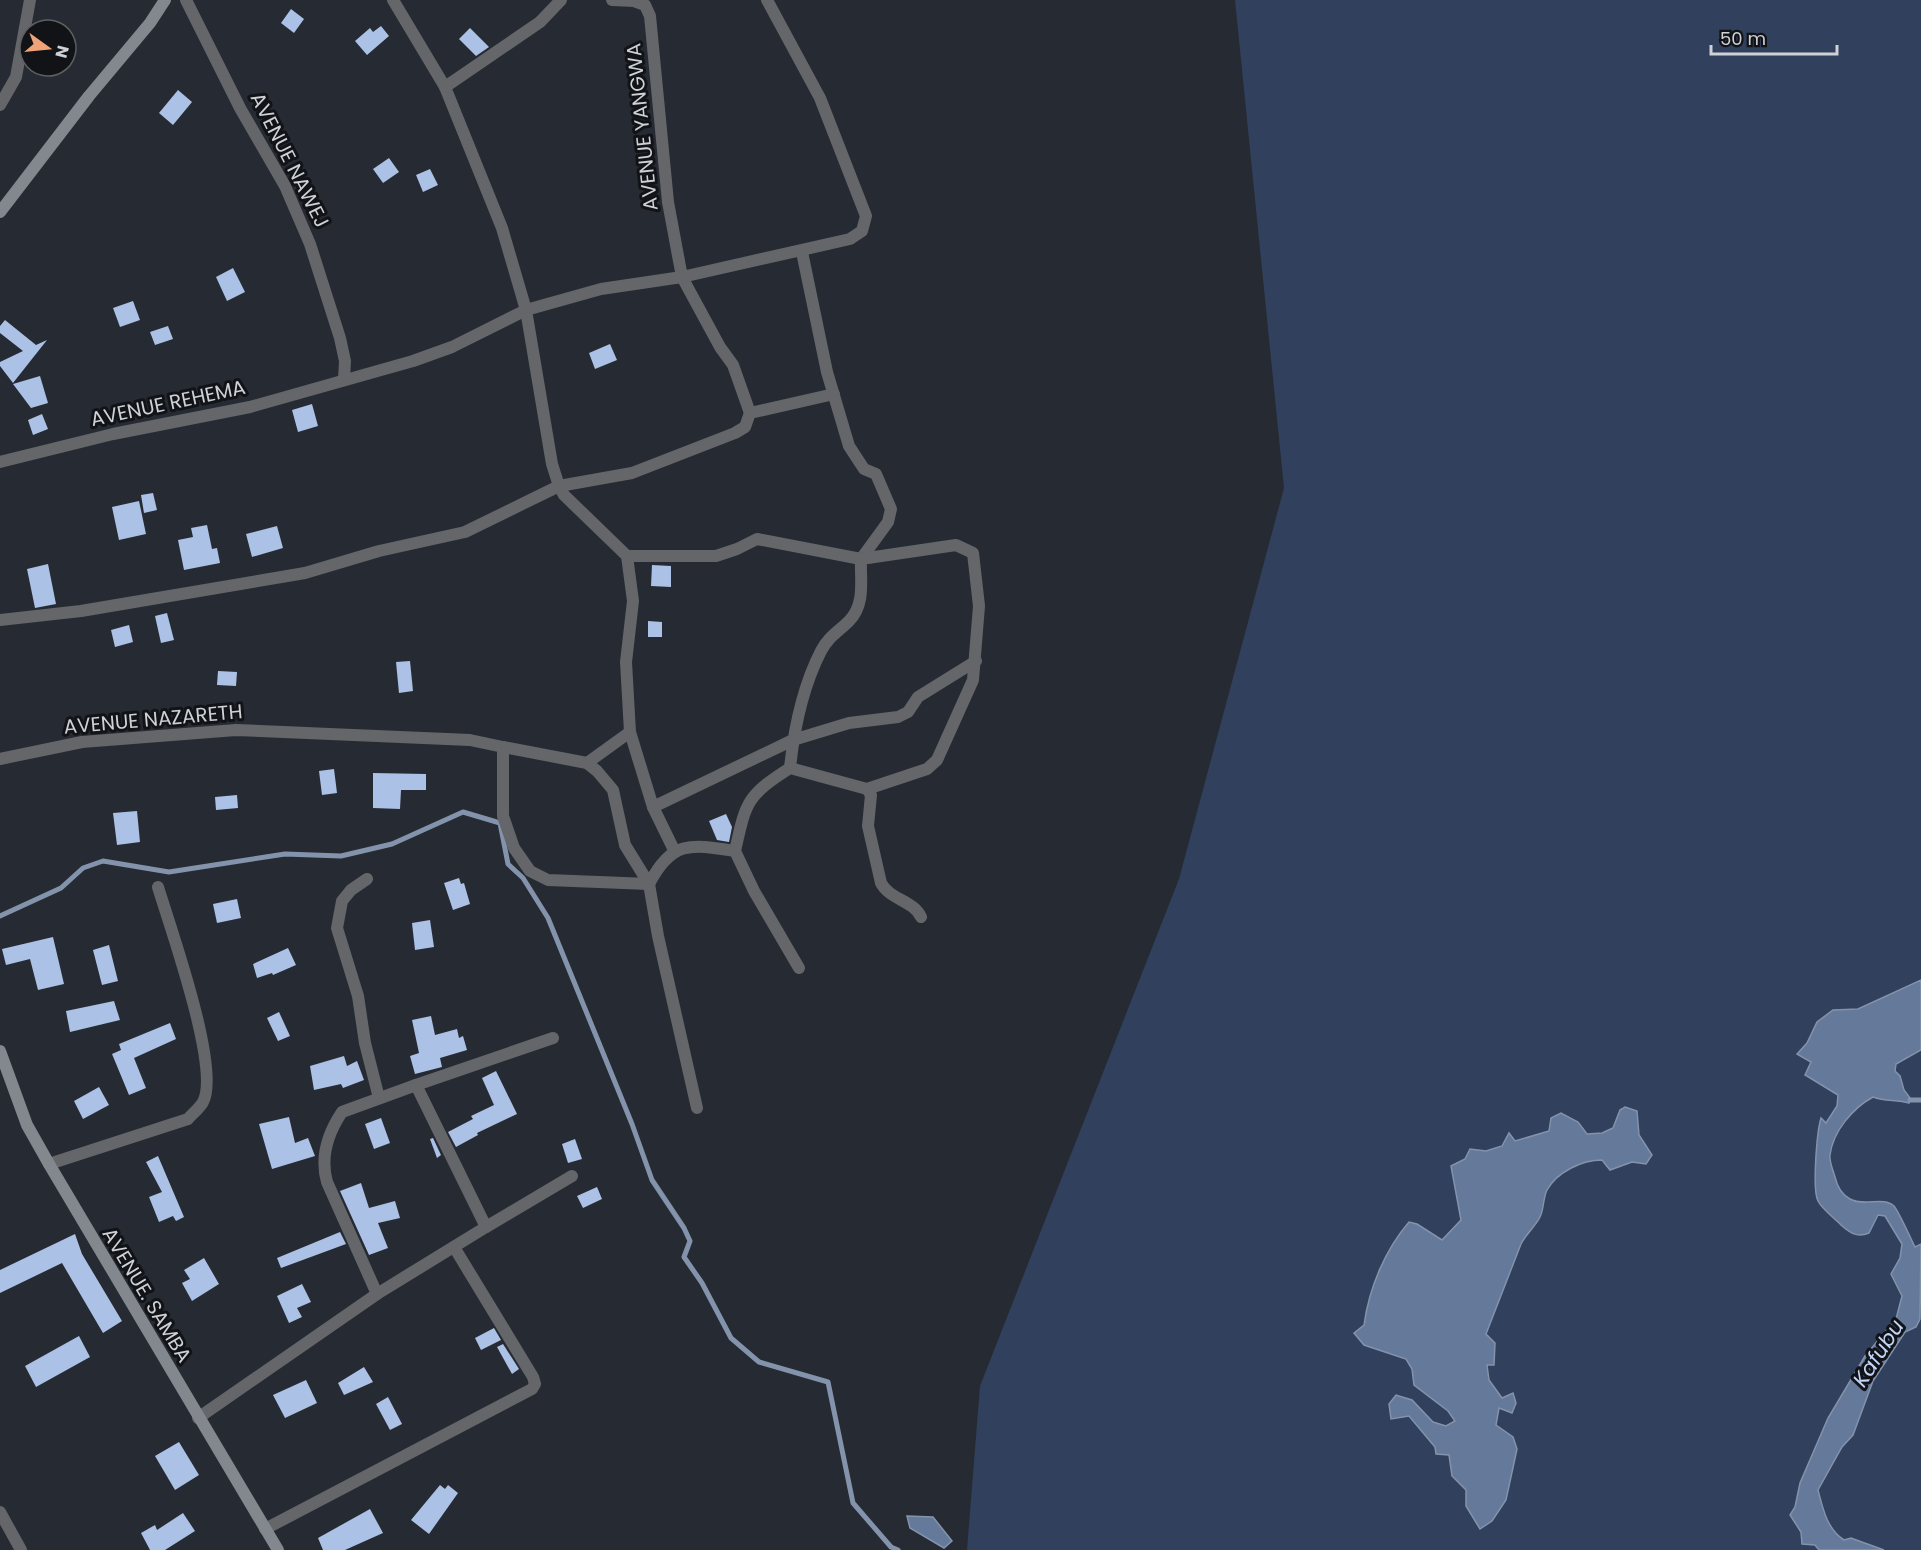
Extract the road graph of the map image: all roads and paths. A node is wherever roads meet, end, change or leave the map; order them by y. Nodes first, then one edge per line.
1 (30, 0) edge
2 (165, 0) edge
3 (186, 0) edge
4 (393, 0) edge
5 (561, 0) edge
6 (612, 0) edge
7 (767, 0) edge
8 (445, 87) junction
9 (0, 105) edge
10 (0, 213) edge
11 (802, 252) junction
12 (682, 278) junction
13 (526, 310) junction
14 (344, 380) junction
15 (834, 394) junction
16 (750, 413) junction
17 (0, 462) edge
18 (560, 486) junction
19 (627, 556) junction
20 (861, 558) junction
21 (0, 620) edge
22 (976, 661) junction
23 (630, 732) junction
24 (793, 740) junction
25 (503, 747) junction
26 (0, 759) edge
27 (587, 763) junction
28 (790, 768) junction
29 (867, 789) junction
30 (653, 807) junction
31 (674, 850) junction
32 (735, 851) junction
33 (367, 879) dead end
34 (649, 884) junction
35 (158, 887) dead end
36 (921, 917) dead end
37 (800, 968) dead end
38 (552, 1038) dead end
39 (0, 1051) edge
40 (416, 1085) junction
41 (379, 1098) junction
42 (697, 1108) dead end
43 (49, 1164) junction
44 (572, 1176) dead end
45 (486, 1227) junction
46 (454, 1247) junction
47 (377, 1294) junction
48 (198, 1418) junction
49 (0, 1512) edge
50 (266, 1529) junction
51 (21, 1550) edge
52 (278, 1550) edge

1 - 9 street
2 - 10 street
3 - 14 street, AVENUE NAWEJ
4 - 8 street
5 - 8 street
6 - 12 street, AVENUE YANGWA
7 - 11 street, AVENUE REHEMA
8 - 13 street
11 - 12 street, AVENUE REHEMA
11 - 15 street
12 - 13 street, AVENUE REHEMA
12 - 16 street
13 - 14 street, AVENUE REHEMA
13 - 18 street
14 - 17 street, AVENUE REHEMA
15 - 16 street
15 - 20 street
16 - 18 street
18 - 19 street
18 - 21 street
19 - 20 street
19 - 23 street
20 - 22 street
20 - 24 street
22 - 24 street
22 - 29 street
23 - 27 street
23 - 30 street
24 - 28 street
24 - 30 street
25 - 26 street, AVENUE NAZARETH
25 - 27 street, AVENUE NAZARETH
25 - 34 street
27 - 34 street
28 - 29 street
28 - 32 street
29 - 36 street
30 - 31 street
31 - 32 street
31 - 34 street
32 - 37 street
33 - 41 street
34 - 42 street
35 - 43 street
38 - 40 street
39 - 43 street, AVENUE. SAMBA
40 - 41 street
40 - 45 street
41 - 47 street
43 - 48 street, AVENUE. SAMBA
44 - 45 street
45 - 46 street
46 - 47 street
46 - 50 street
47 - 48 street
48 - 50 street, AVENUE. SAMBA
49 - 51 street
50 - 52 street, AVENUE. SAMBA

